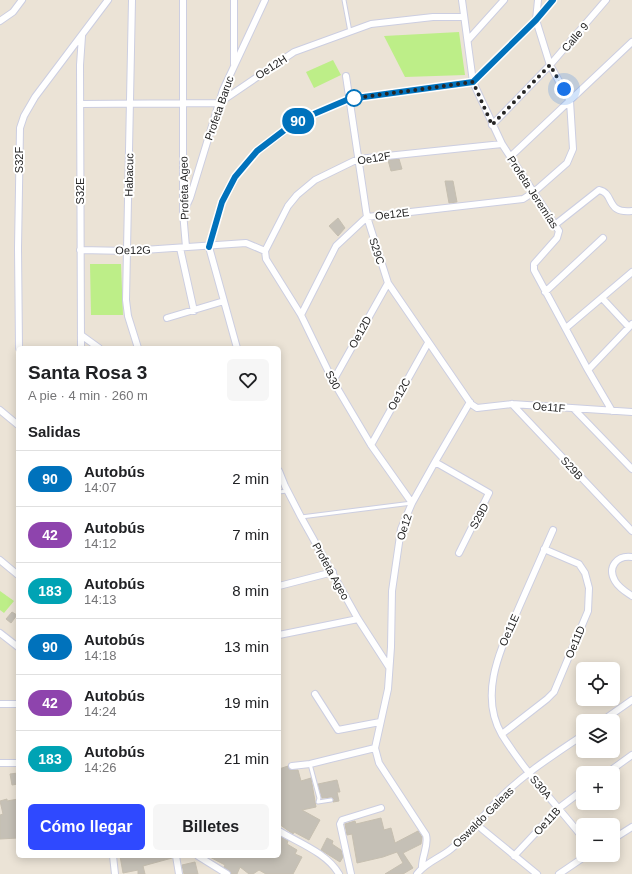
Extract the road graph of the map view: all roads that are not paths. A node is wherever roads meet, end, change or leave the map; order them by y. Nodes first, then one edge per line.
1 (22, 0) edge
2 (108, 0) edge
3 (132, 0) edge
4 (182, 0) edge
5 (234, 0) edge
6 (344, 0) edge
7 (462, 0) edge
8 (504, 0) edge
9 (538, 0) edge
10 (553, 0) edge
11 (606, 0) edge
12 (265, 1) edge
13 (464, 17) junction
14 (536, 20) junction
15 (0, 21) edge
16 (350, 32) junction
17 (82, 34) junction
18 (468, 40) junction
19 (632, 42) edge
20 (550, 65) junction
21 (234, 67) junction
22 (346, 76) dead end
23 (473, 82) junction
24 (349, 99) junction
25 (570, 101) junction
26 (183, 102) junction
27 (130, 103) junction
28 (219, 103) junction
29 (80, 104) junction
30 (492, 125) junction
31 (502, 144) junction
32 (510, 157) junction
33 (358, 159) junction
34 (534, 192) junction
35 (632, 211) edge
36 (183, 212) junction
37 (366, 217) junction
38 (556, 224) junction
39 (603, 238) dead end
40 (209, 247) junction
41 (183, 248) junction
42 (80, 250) junction
43 (128, 251) junction
44 (264, 251) junction
45 (632, 272) edge
46 (388, 283) junction
47 (545, 292) junction
48 (602, 298) junction
49 (224, 301) junction
50 (194, 311) junction
51 (300, 315) junction
52 (167, 318) dead end
53 (630, 325) edge
54 (566, 328) junction
55 (81, 335) junction
56 (428, 343) junction
57 (19, 346) edge
58 (82, 346) edge
59 (96, 346) edge
60 (137, 346) edge
61 (235, 346) edge
62 (588, 370) junction
63 (333, 381) junction
64 (470, 402) junction
65 (512, 404) junction
66 (574, 409) junction
67 (0, 410) edge
68 (612, 411) junction
69 (632, 412) edge
70 (16, 423) edge
71 (371, 445) junction
72 (434, 462) junction
73 (632, 469) edge
74 (281, 476) edge
75 (287, 491) junction
76 (281, 492) edge
77 (412, 503) junction
78 (301, 517) junction
79 (553, 530) dead end
80 (632, 531) edge
81 (544, 549) junction
82 (459, 553) dead end
83 (632, 557) edge
84 (0, 560) edge
85 (333, 572) junction
86 (16, 573) edge
87 (281, 585) edge
88 (632, 596) edge
89 (358, 619) junction
90 (0, 633) edge
91 (281, 635) edge
92 (16, 645) edge
93 (389, 667) junction
94 (315, 694) dead end
95 (632, 700) edge
96 (0, 704) edge
97 (16, 704) edge
98 (612, 714) edge
99 (380, 722) junction
100 (502, 734) junction
101 (576, 739) edge
102 (375, 748) junction
103 (632, 755) edge
104 (0, 763) edge
105 (16, 763) edge
106 (310, 764) junction
107 (292, 766) dead end
108 (617, 766) edge
109 (529, 772) junction
110 (576, 795) edge
111 (331, 800) dead end
112 (381, 808) dead end
113 (559, 808) junction
114 (632, 827) edge
115 (482, 829) dead end
116 (576, 829) edge
117 (281, 832) edge
118 (620, 835) edge
119 (514, 856) junction
120 (113, 858) edge
121 (176, 858) edge
122 (201, 858) edge
123 (577, 862) edge
124 (422, 867) junction
125 (115, 874) edge
126 (179, 874) edge
127 (227, 874) edge
128 (339, 874) edge
129 (351, 874) edge
130 (417, 874) edge
131 (537, 874) edge
132 (559, 874) edge

1 - 15 street
2 - 17 street, S32F
3 - 27 street, Habacuc
4 - 26 street, Profeta Ageo
5 - 21 street, Profeta Baruc
6 - 16 lane
7 - 13 street, Profeta Jeremías
8 - 18 street
9 - 14 street
10 - 14 street
11 - 20 street, Calle 9
12 - 21 street
13 - 16 street, Oe12H
13 - 18 street, Profeta Jeremías
14 - 20 street
14 - 23 street
16 - 28 street, Oe12H
17 - 29 street, S32E
17 - 57 street, S32F
18 - 23 street, Profeta Jeremías
19 - 25 street
20 - 25 street
20 - 30 street, Calle 9
21 - 28 street, Profeta Baruc
22 - 24 street, S29C
23 - 24 street
23 - 30 street, Profeta Jeremías
24 - 33 street, S29C
24 - 40 street
25 - 32 street
25 - 34 street, Oe12E
26 - 27 street
26 - 28 street
26 - 36 street, Profeta Ageo
27 - 29 street
27 - 43 street, Habacuc
28 - 36 street, Profeta Baruc
29 - 42 street, S32E
30 - 31 street, Profeta Jeremías
31 - 32 street, Profeta Jeremías
31 - 33 street, Oe12F
32 - 34 street, Profeta Jeremías
33 - 37 street, S29C
33 - 44 street, Oe12F
34 - 37 street, Oe12E
34 - 38 street, Profeta Jeremías
35 - 38 street
36 - 41 street, Profeta Ageo
37 - 46 street, S29C
37 - 51 street, Oe12E
38 - 47 street, Profeta Jeremías
39 - 47 street
40 - 41 street
40 - 44 street
40 - 49 street
41 - 43 street, Oe12G
41 - 50 street, Profeta Ageo
42 - 43 street, Oe12G
42 - 55 street, S32E
43 - 60 street, Habacuc
44 - 51 street, S30
45 - 48 street
46 - 56 street, S29C
46 - 63 street, Oe12D
47 - 54 street, Profeta Jeremías
48 - 53 street
48 - 54 street
49 - 50 street
49 - 61 street
50 - 52 street
51 - 63 street, S30
53 - 62 street
54 - 62 street, Profeta Jeremías
55 - 58 street, S32E
55 - 59 street
56 - 64 street, S29C
56 - 71 street, Oe12C
62 - 68 street, Profeta Jeremías
63 - 71 street, S30
64 - 65 street, Oe11F
64 - 72 street, Oe12
65 - 66 street, Oe11F
65 - 80 street, S29B
66 - 68 street, Oe11F
66 - 73 street
67 - 70 street
68 - 69 street, Oe11F
71 - 77 street, S30
72 - 77 street, Oe12
72 - 82 street, S29D
74 - 75 street, Profeta Ageo
75 - 76 lane
75 - 78 street, Profeta Ageo
77 - 78 lane
77 - 93 street, Oe12
78 - 85 street, Profeta Ageo
79 - 81 street, Oe11E
81 - 100 street, Oe11E
81 - 100 street, Oe11D
83 - 88 street
84 - 86 street
85 - 87 street
85 - 89 street, Profeta Ageo
89 - 91 street
89 - 93 street, Profeta Ageo
90 - 92 street
93 - 99 street, Oe12
94 - 99 street
95 - 98 street
96 - 97 street
99 - 102 street, Oe12
100 - 109 street, S30A
101 - 109 street, Oswaldo Galeas
102 - 106 street
102 - 124 street
103 - 108 street
104 - 105 street
106 - 107 street
106 - 111 lane
109 - 113 street, S30A
109 - 124 street, Oswaldo Galeas
110 - 113 street, Oe11B
112 - 129 street
113 - 116 street, S30A
113 - 119 street, Oe11B
114 - 118 street
115 - 119 street
117 - 128 street
119 - 131 street
120 - 125 street
121 - 126 street
122 - 127 street
123 - 132 street
124 - 130 street, Oswaldo Galeas

